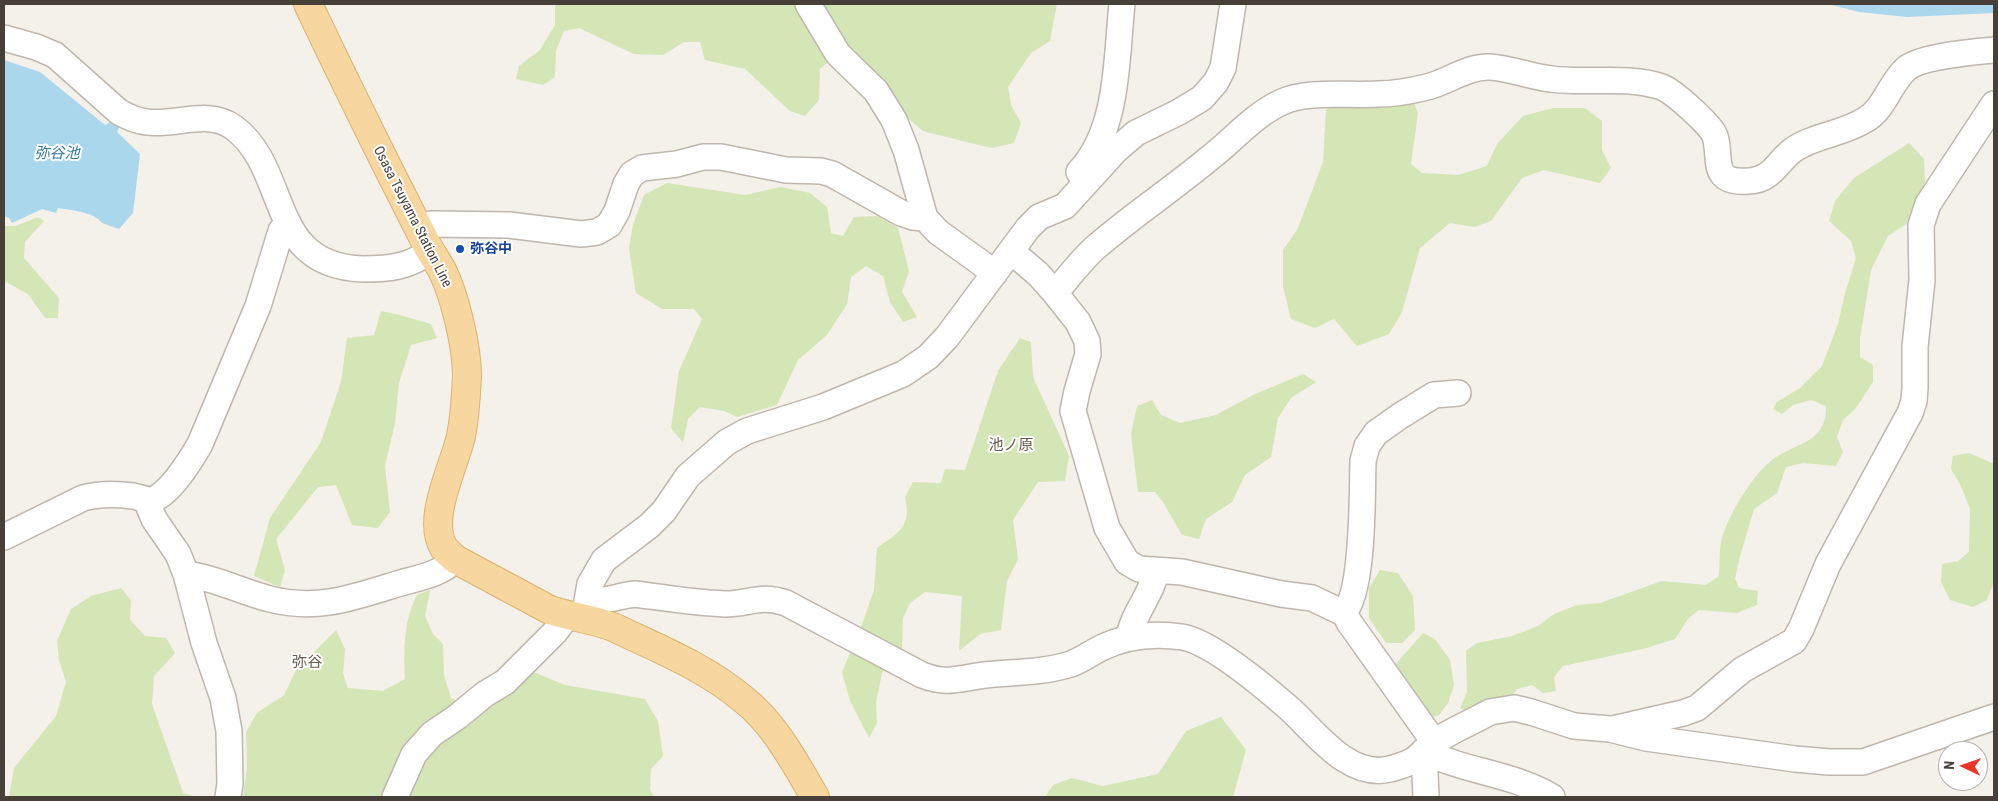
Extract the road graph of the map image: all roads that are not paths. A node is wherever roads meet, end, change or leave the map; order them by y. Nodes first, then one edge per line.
1 (308, 4) edge
2 (808, 4) edge
3 (1122, 4) edge
4 (1233, 4) edge
5 (4, 38) edge
6 (1994, 50) edge
7 (1994, 104) edge
8 (925, 218) junction
9 (1039, 218) junction
10 (286, 223) junction
11 (417, 225) junction
12 (431, 251) junction
13 (1011, 251) junction
14 (995, 273) junction
15 (1055, 293) junction
16 (1458, 393) dead end
17 (150, 500) junction
18 (4, 537) edge
19 (455, 559) junction
20 (1156, 572) junction
21 (186, 574) junction
22 (580, 612) junction
23 (1344, 612) junction
24 (1129, 638) junction
25 (1994, 717) edge
26 (1610, 729) junction
27 (1429, 747) junction
28 (228, 797) edge
29 (395, 797) edge
30 (815, 797) edge
31 (1426, 797) edge
32 (1552, 797) edge

1 - 11 main road, Osasa Tsuyama Station Line
2 - 8 street
3 - 9 street
4 - 9 street
5 - 10 street
6 - 15 street
7 - 26 street
8 - 11 street
8 - 14 street
9 - 13 street
10 - 12 street
10 - 17 street
11 - 12 main road, Osasa Tsuyama Station Line
12 - 19 main road, Osasa Tsuyama Station Line
13 - 14 street
13 - 15 street
14 - 22 street
15 - 20 street
16 - 23 street
17 - 18 street
17 - 21 street
19 - 21 street
19 - 22 main road, Osasa Tsuyama Station Line
20 - 23 street
20 - 24 street
21 - 28 street
22 - 24 street
22 - 29 street
22 - 30 main road, Osasa Tsuyama Station Line
23 - 27 street
24 - 27 street
25 - 26 street
26 - 27 street
27 - 31 street
27 - 32 street

